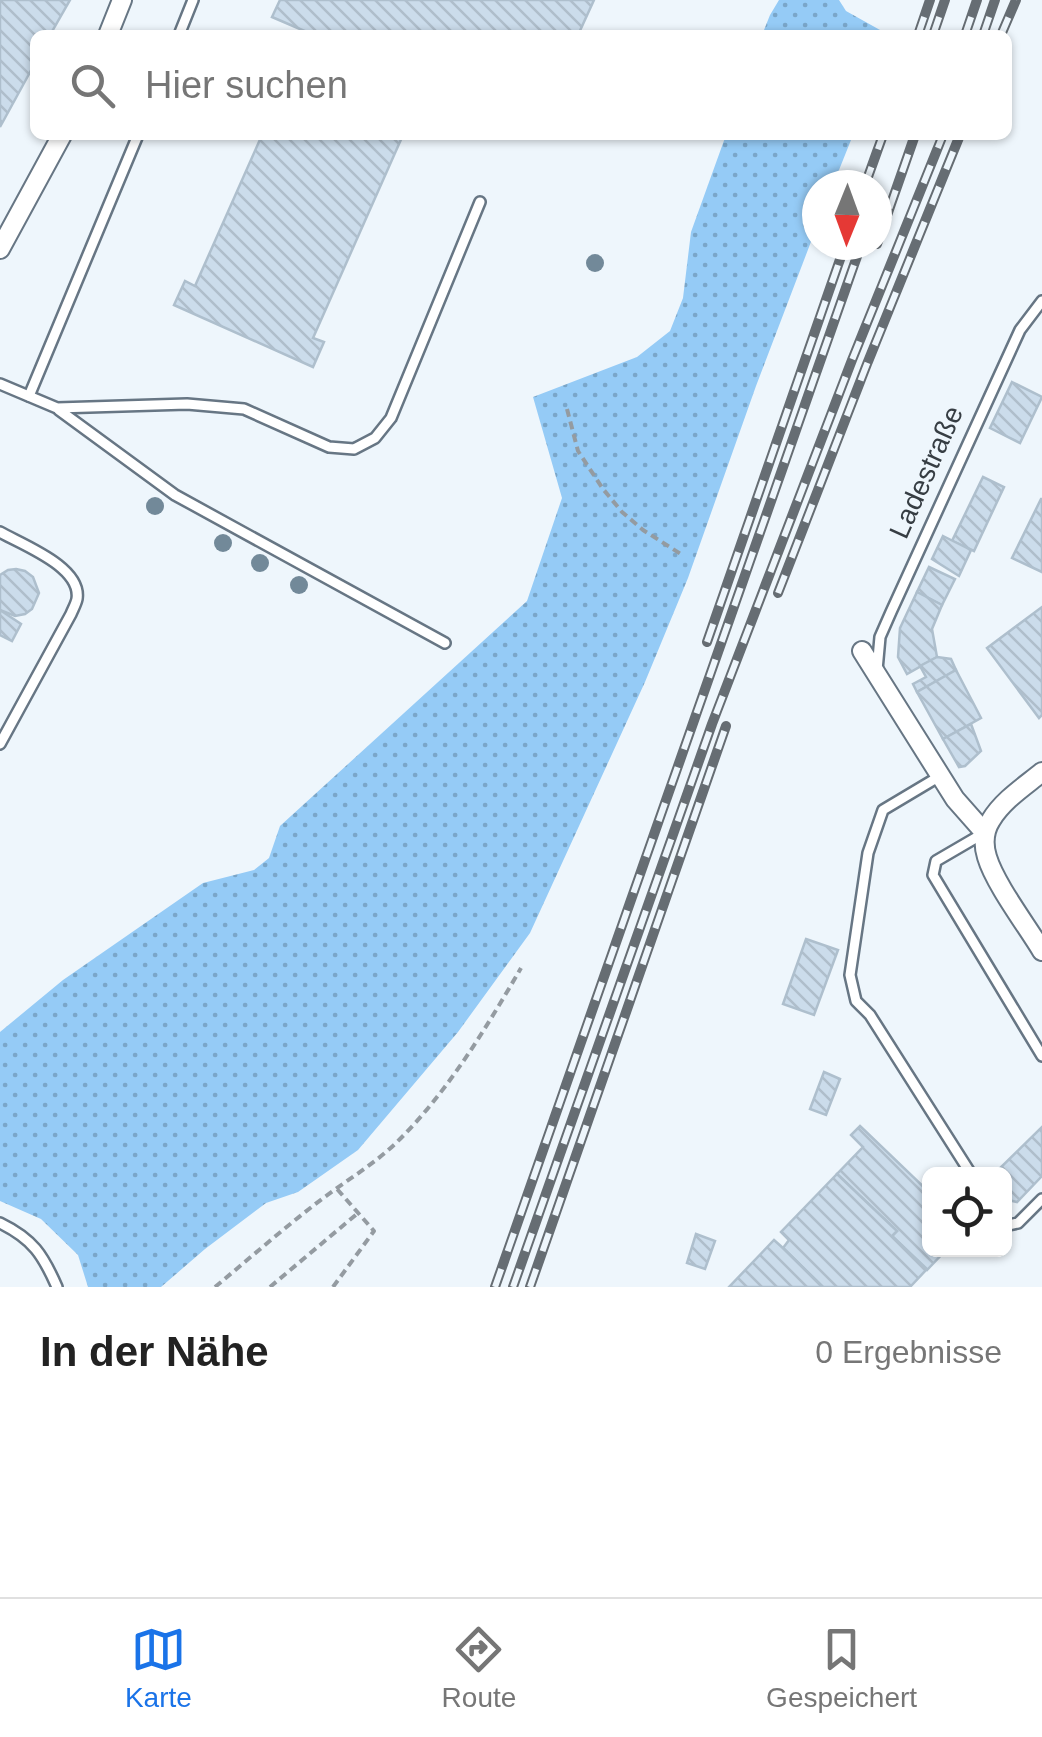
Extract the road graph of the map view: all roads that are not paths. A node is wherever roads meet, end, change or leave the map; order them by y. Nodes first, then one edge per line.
1 (122, 0) edge
2 (194, 0) edge
3 (110, 30) edge
4 (181, 30) edge
5 (59, 140) edge
6 (136, 140) edge
7 (480, 202) dead end
8 (0, 249) edge
9 (1042, 301) edge
10 (0, 384) edge
11 (29, 396) junction
12 (58, 408) junction
13 (0, 532) edge
14 (445, 643) dead end
15 (862, 651) dead end
16 (876, 673) junction
17 (0, 744) edge
18 (1042, 772) edge
19 (940, 776) junction
20 (985, 832) junction
21 (1042, 952) edge
22 (1042, 1056) edge
23 (968, 1167) edge
24 (1042, 1200) edge
25 (0, 1223) edge
26 (1012, 1224) edge
27 (57, 1287) edge

1 - 3 street
2 - 4 lane
5 - 8 street
6 - 11 lane
7 - 12 lane
9 - 16 lane, Ladestraße
10 - 11 lane
11 - 12 lane
12 - 14 lane
13 - 17 lane
15 - 16 street
16 - 19 street
18 - 20 street
19 - 20 street
19 - 23 lane
20 - 21 street
20 - 22 lane
24 - 26 lane
25 - 27 lane

